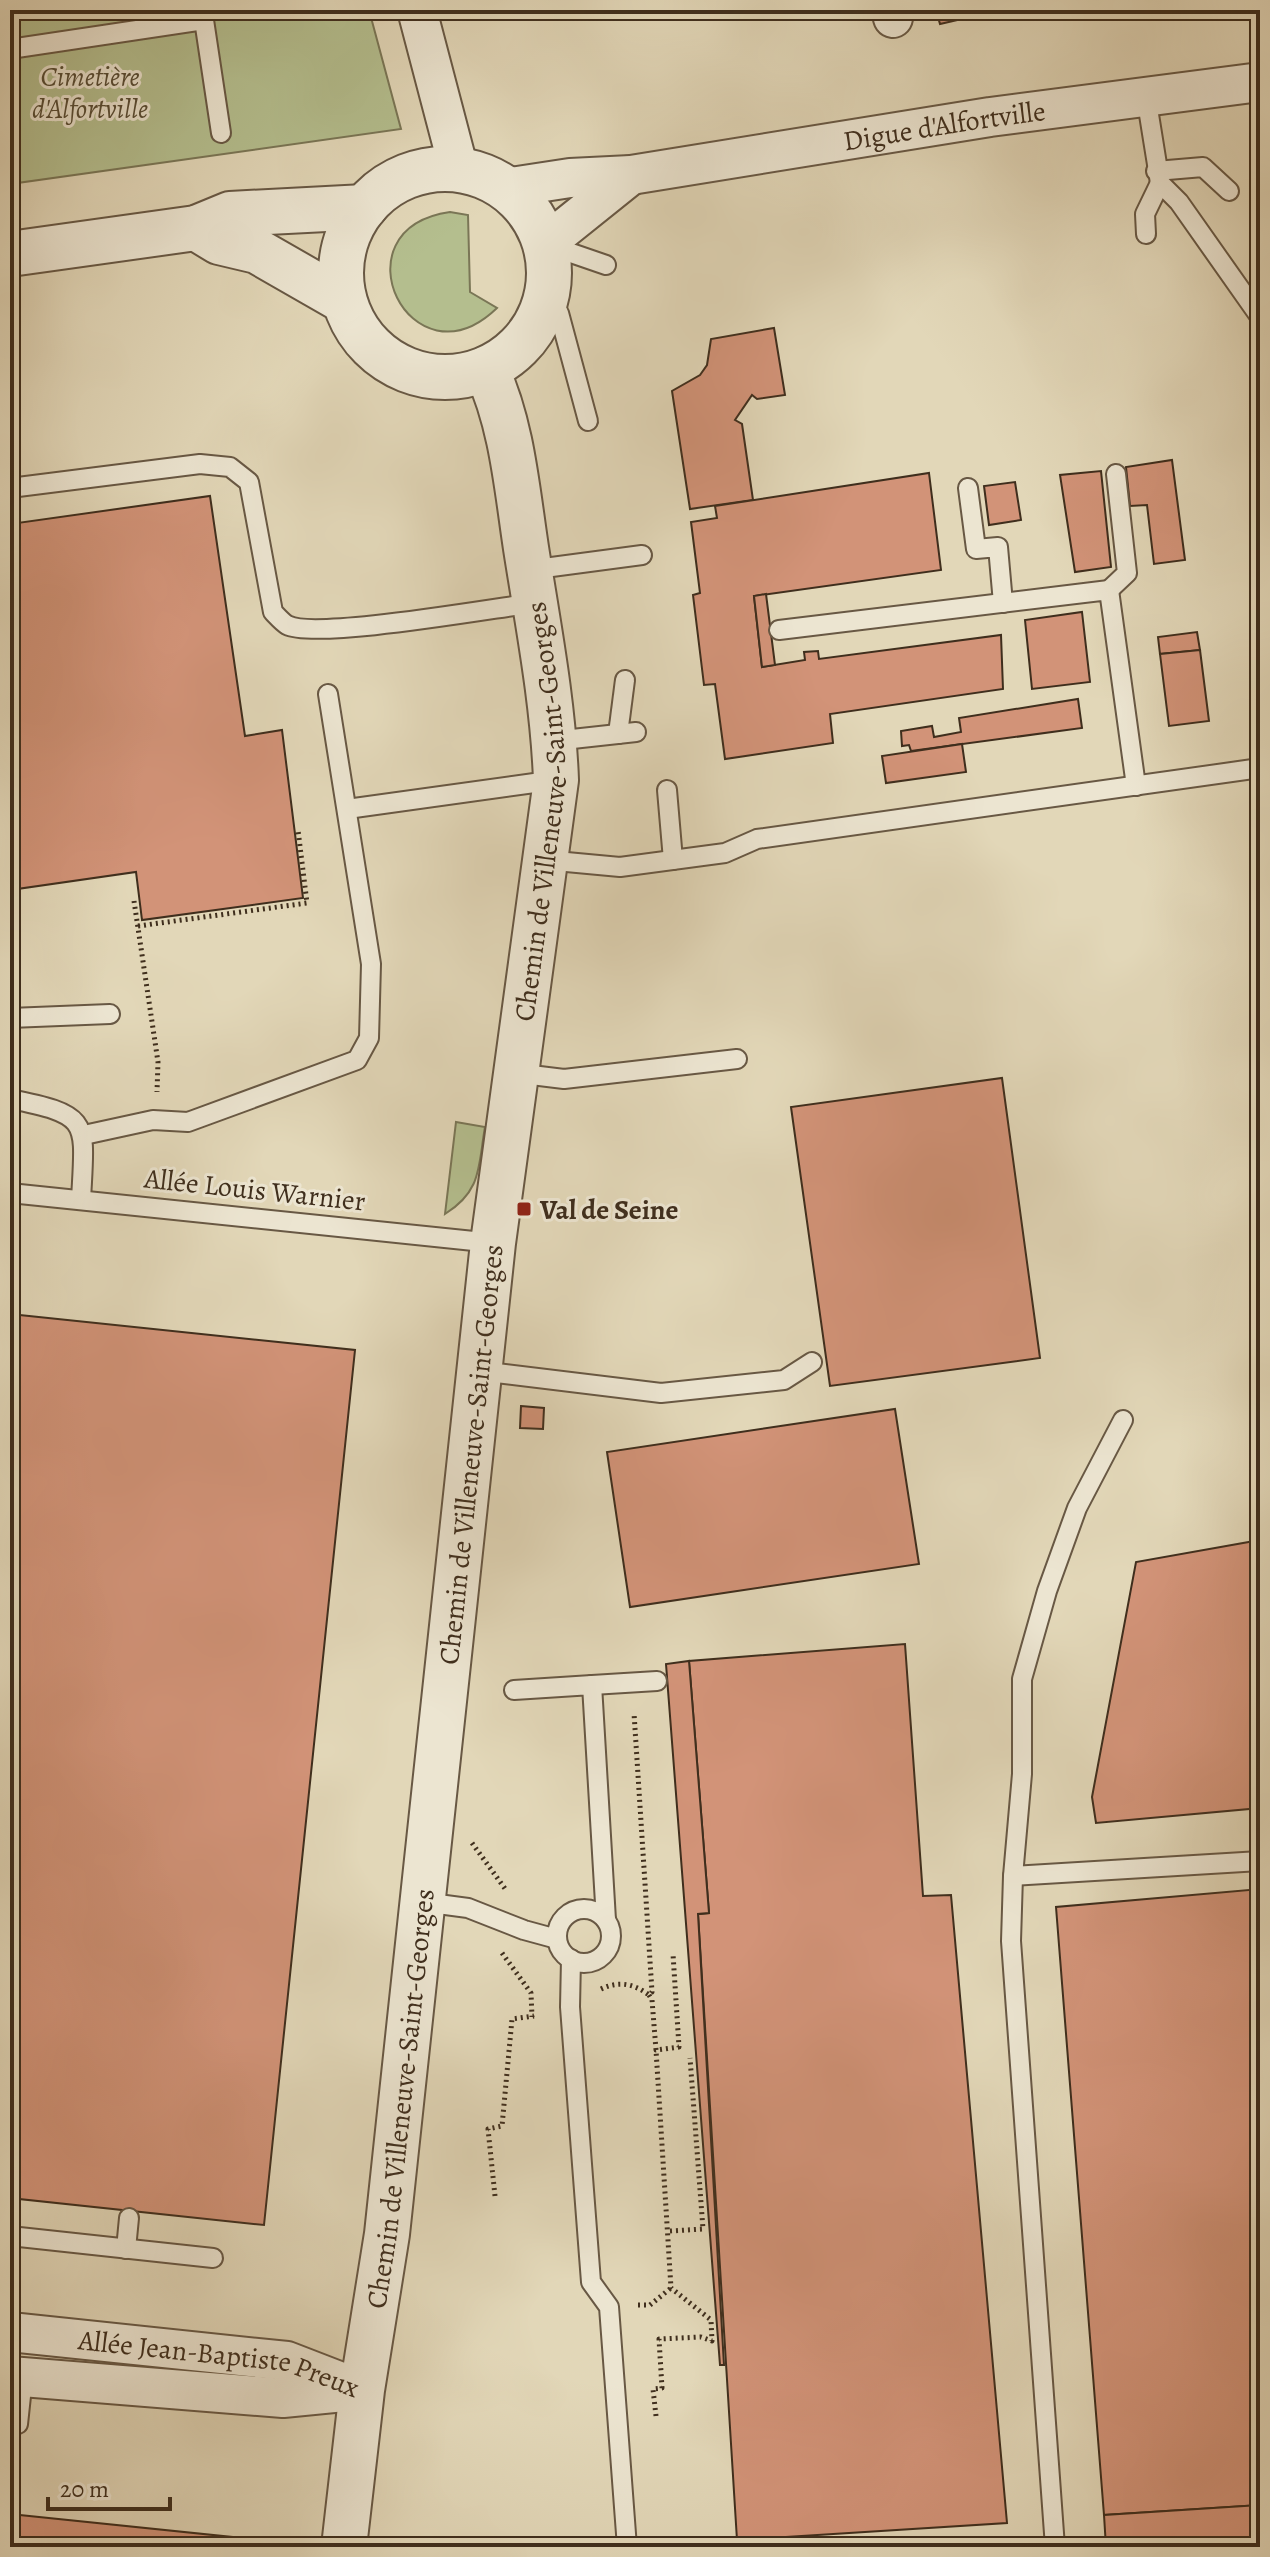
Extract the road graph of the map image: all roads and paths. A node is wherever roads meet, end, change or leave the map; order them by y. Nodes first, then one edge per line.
1 (417, 10) edge
2 (203, 15) edge
3 (10, 49) edge
4 (1260, 82) edge
5 (1146, 96) junction
6 (221, 133) dead end
7 (459, 170) junction
8 (631, 175) junction
9 (1158, 177) junction
10 (505, 188) junction
11 (1229, 191) dead end
12 (365, 207) junction
13 (196, 228) junction
14 (1146, 234) dead end
15 (545, 244) junction
16 (10, 254) edge
17 (606, 265) dead end
18 (344, 301) junction
19 (545, 304) junction
20 (1260, 317) edge
21 (486, 369) junction
22 (588, 421) dead end
23 (1116, 474) dead end
24 (10, 488) edge
25 (968, 488) dead end
26 (629, 558) dead end
27 (532, 586) junction
28 (1109, 590) junction
29 (1003, 603) junction
30 (779, 630) dead end
31 (625, 680) dead end
32 (328, 694) dead end
33 (555, 760) junction
34 (1260, 768) edge
35 (1136, 786) junction
36 (667, 790) dead end
37 (347, 809) junction
38 (298, 830) dead end
39 (545, 860) junction
40 (673, 860) junction
41 (134, 901) dead end
42 (138, 926) junction
43 (110, 1014) dead end
44 (10, 1018) edge
45 (737, 1059) dead end
46 (515, 1073) junction
47 (10, 1099) edge
48 (153, 1120) junction
49 (84, 1135) junction
50 (10, 1193) edge
51 (81, 1200) junction
52 (493, 1243) junction
53 (812, 1362) dead end
54 (480, 1371) junction
55 (1123, 1420) dead end
56 (657, 1681) dead end
57 (592, 1685) junction
58 (514, 1690) dead end
59 (1260, 1861) edge
60 (1013, 1876) junction
61 (423, 1902) junction
62 (606, 1920) junction
63 (557, 1939) junction
64 (673, 1954) dead end
65 (571, 1959) junction
66 (649, 1995) dead end
67 (656, 2050) junction
68 (690, 2058) dead end
69 (129, 2218) dead end
70 (670, 2231) junction
71 (10, 2236) edge
72 (126, 2249) junction
73 (213, 2258) dead end
74 (10, 2332) edge
75 (17, 2377) edge
76 (362, 2390) junction
77 (656, 2416) dead end
78 (18, 2424) dead end
79 (344, 2547) edge
80 (627, 2547) edge
81 (1055, 2547) edge

1 - 7 street
2 - 3 lane
2 - 6 lane
4 - 5 street, Digue d'Alfortville
5 - 8 street, Digue d'Alfortville
5 - 9 lane
7 - 10 street
7 - 12 street
8 - 10 street, Digue d'Alfortville
8 - 15 street, Digue d'Alfortville
9 - 11 lane
9 - 14 lane
9 - 20 lane
10 - 15 street
12 - 13 street
12 - 18 street
13 - 16 street
13 - 18 street
15 - 17 lane
15 - 19 street
18 - 21 street
19 - 21 street
19 - 22 lane
21 - 27 street, Chemin de Villeneuve-Saint-Georges
23 - 28 lane
24 - 27 lane
25 - 29 lane
26 - 27 lane
27 - 33 street, Chemin de Villeneuve-Saint-Georges
28 - 29 lane
28 - 35 lane
29 - 30 lane
31 - 33 lane
32 - 37 lane
33 - 37 lane
33 - 39 street, Chemin de Villeneuve-Saint-Georges
34 - 35 lane
35 - 40 lane
36 - 40 lane
37 - 48 lane
38 - 42 path
39 - 40 lane
39 - 46 street, Chemin de Villeneuve-Saint-Georges
41 - 42 path
42 - 48 path
43 - 44 lane
45 - 46 lane
46 - 52 street, Chemin de Villeneuve-Saint-Georges
47 - 49 lane
48 - 49 lane
49 - 51 lane
50 - 51 lane, Allée Louis Warnier
51 - 52 lane, Allée Louis Warnier
52 - 54 street, Chemin de Villeneuve-Saint-Georges
53 - 54 lane
54 - 61 street, Chemin de Villeneuve-Saint-Georges
55 - 60 lane
56 - 57 lane
57 - 58 lane
57 - 62 lane
59 - 60 lane
60 - 81 lane
61 - 63 lane
61 - 76 street, Chemin de Villeneuve-Saint-Georges
62 - 63 lane
62 - 65 lane
63 - 65 lane
64 - 67 path
65 - 80 lane
66 - 67 path
67 - 70 path
68 - 70 path
69 - 72 lane
70 - 77 path
71 - 72 lane
72 - 73 lane
74 - 76 street, Allée Jean-Baptiste Preux
75 - 76 street, Allée Jean-Baptiste Preux
75 - 78 lane
76 - 79 street, Chemin de Villeneuve-Saint-Georges

